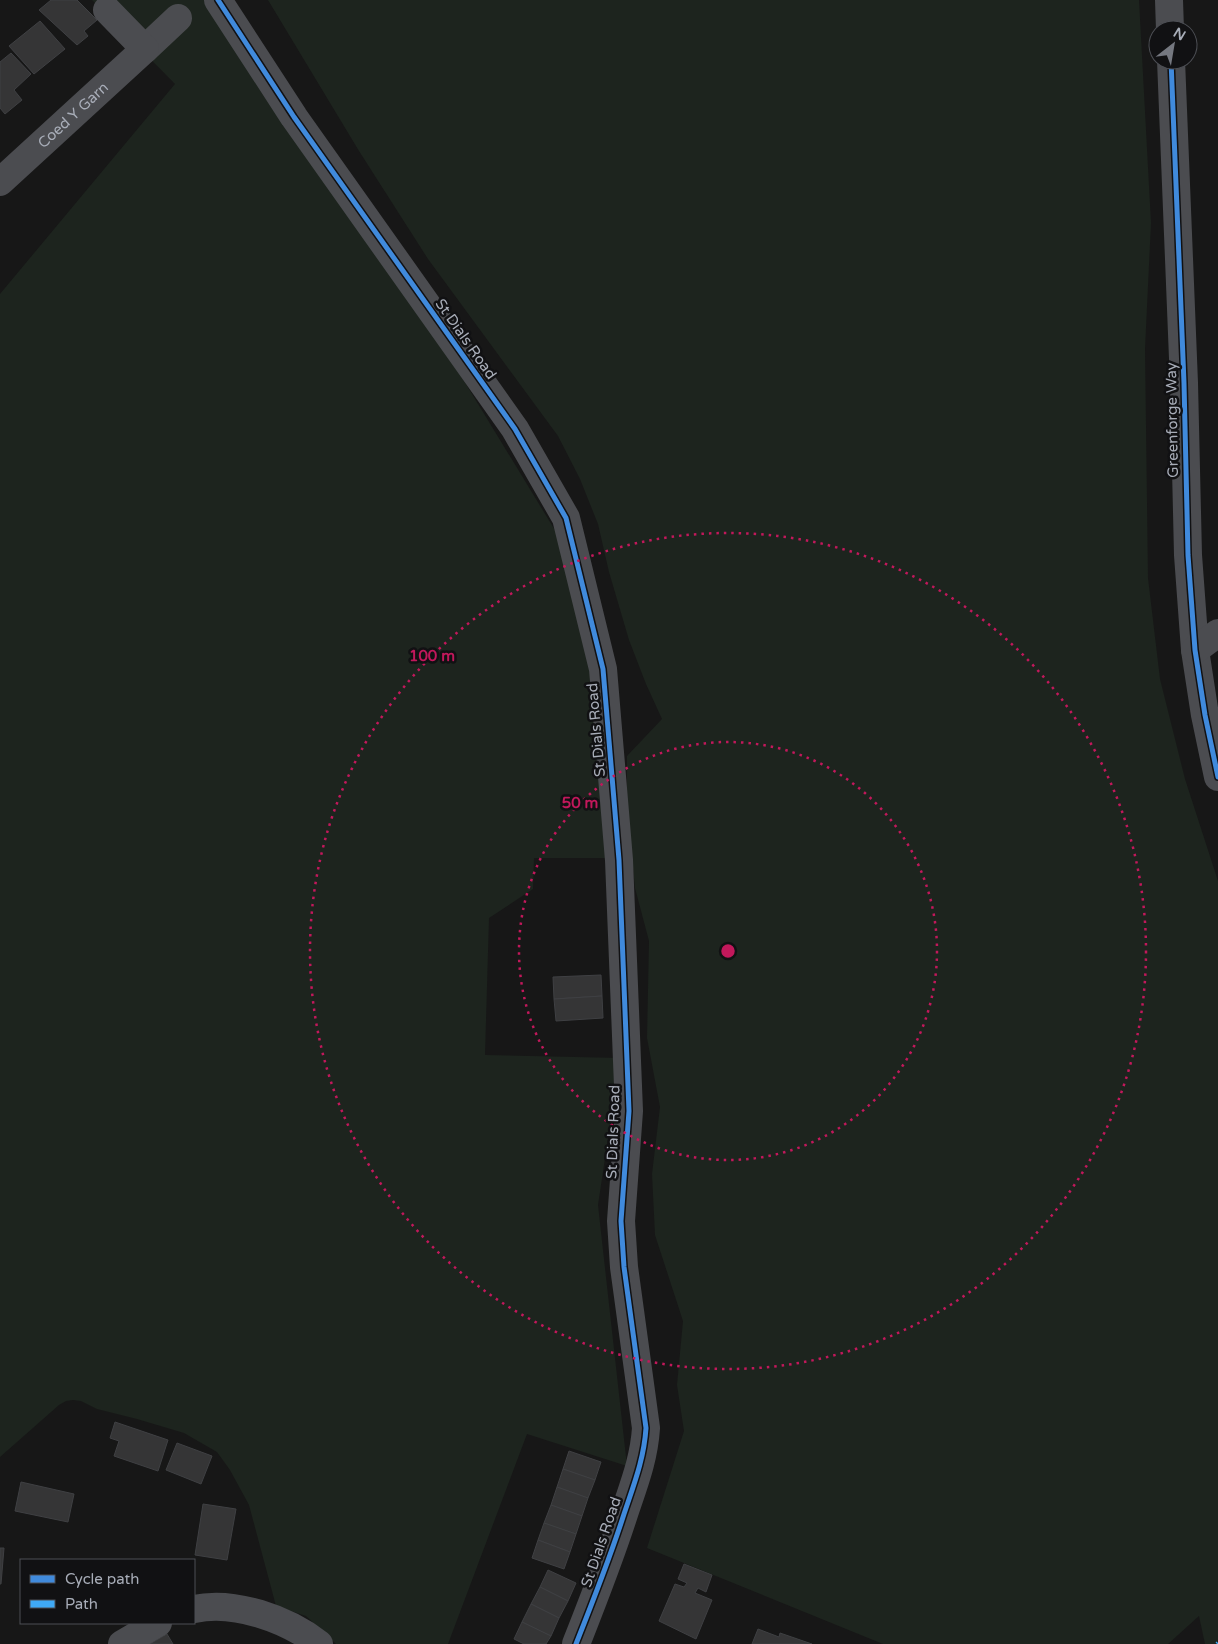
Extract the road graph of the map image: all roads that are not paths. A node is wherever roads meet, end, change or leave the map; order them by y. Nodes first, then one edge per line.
1 (218, 0) edge
2 (1169, 0) edge
3 (107, 10) dead end
4 (178, 18) dead end
5 (1170, 20) edge
6 (145, 49) junction
7 (1171, 70) edge
8 (0, 182) edge
9 (1218, 632) edge
10 (1195, 650) junction
11 (1218, 777) edge
12 (195, 1609) edge
13 (156, 1624) edge
14 (122, 1644) edge
15 (319, 1644) edge
16 (576, 1644) edge

1 - 16 street, St Dials Road
2 - 5 street
3 - 6 street
4 - 6 street, Coed Y Garn
6 - 8 street, Coed Y Garn
7 - 10 street, Greenforge Way
9 - 10 street
10 - 11 street, Greenforge Way
12 - 15 street
13 - 14 street

